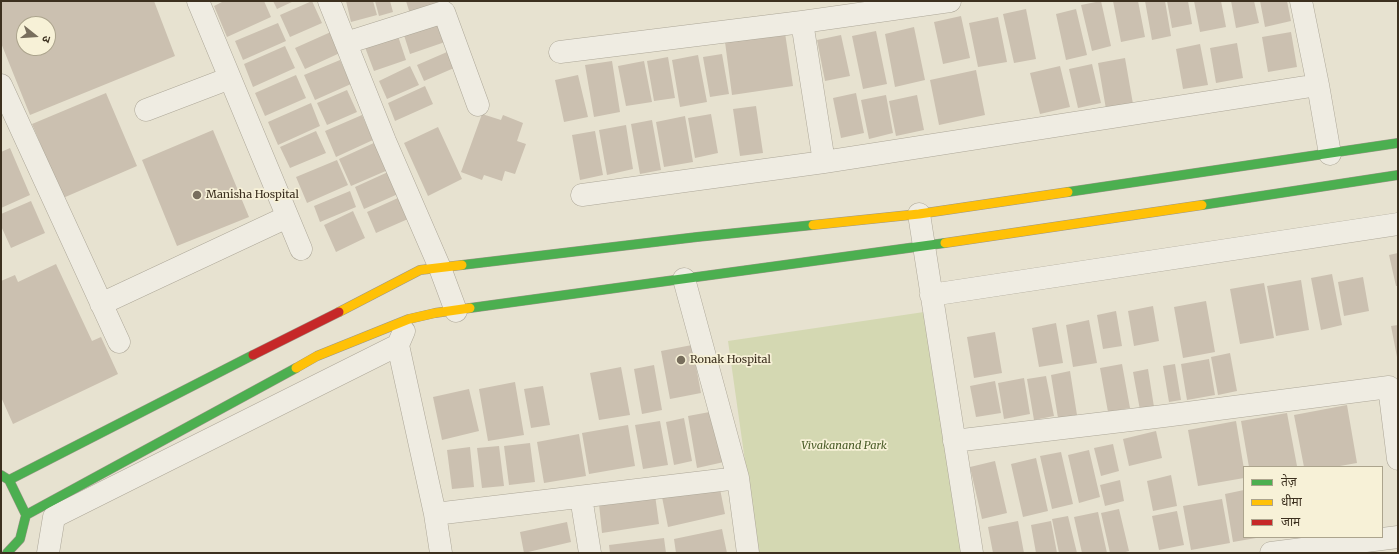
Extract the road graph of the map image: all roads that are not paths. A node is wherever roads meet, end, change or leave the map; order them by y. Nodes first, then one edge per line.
1 (198, 1) edge
2 (329, 1) edge
3 (950, 1) edge
4 (1301, 1) edge
5 (921, 3) edge
6 (802, 22) junction
7 (346, 42) junction
8 (560, 52) dead end
9 (230, 78) junction
10 (1, 85) edge
11 (1318, 85) junction
12 (478, 105) dead end
13 (146, 110) dead end
14 (1398, 143) edge
15 (1330, 154) junction
16 (824, 162) junction
17 (1398, 175) edge
18 (582, 195) dead end
19 (919, 214) junction
20 (287, 217) junction
21 (1398, 224) edge
22 (924, 246) junction
23 (301, 249) dead end
24 (440, 268) junction
25 (684, 279) junction
26 (931, 295) junction
27 (102, 304) junction
28 (456, 310) junction
29 (409, 319) junction
30 (119, 342) dead end
31 (398, 345) junction
32 (954, 441) junction
33 (1398, 459) edge
34 (5, 478) edge
35 (738, 478) junction
36 (581, 497) junction
37 (435, 514) junction
38 (26, 515) junction
39 (1398, 537) edge
40 (1336, 549) edge
41 (7, 553) edge
42 (48, 553) edge
43 (441, 553) edge
44 (590, 553) edge
45 (748, 553) edge
46 (972, 553) edge
47 (1271, 553) edge

1 - 9 street
2 - 7 street
3 - 5 street
4 - 11 street
5 - 6 street
6 - 8 street
6 - 16 street
7 - 12 street
7 - 24 street
9 - 13 street
9 - 20 street
10 - 27 street
11 - 15 street
11 - 16 street
14 - 15 main road
15 - 19 main road
16 - 18 street
17 - 22 main road
19 - 22 street
19 - 24 main road
20 - 23 street
20 - 27 street
21 - 26 street
22 - 25 main road
22 - 26 street
24 - 28 street
24 - 34 main road
25 - 28 main road
25 - 35 street
26 - 32 street
27 - 30 street
28 - 29 main road
29 - 31 street
29 - 38 main road
31 - 37 street
31 - 42 street
32 - 33 street
32 - 46 street
34 - 38 main road
35 - 36 street
35 - 45 street
36 - 37 street
36 - 44 street
37 - 43 street
38 - 41 main road
39 - 40 street
40 - 47 street

